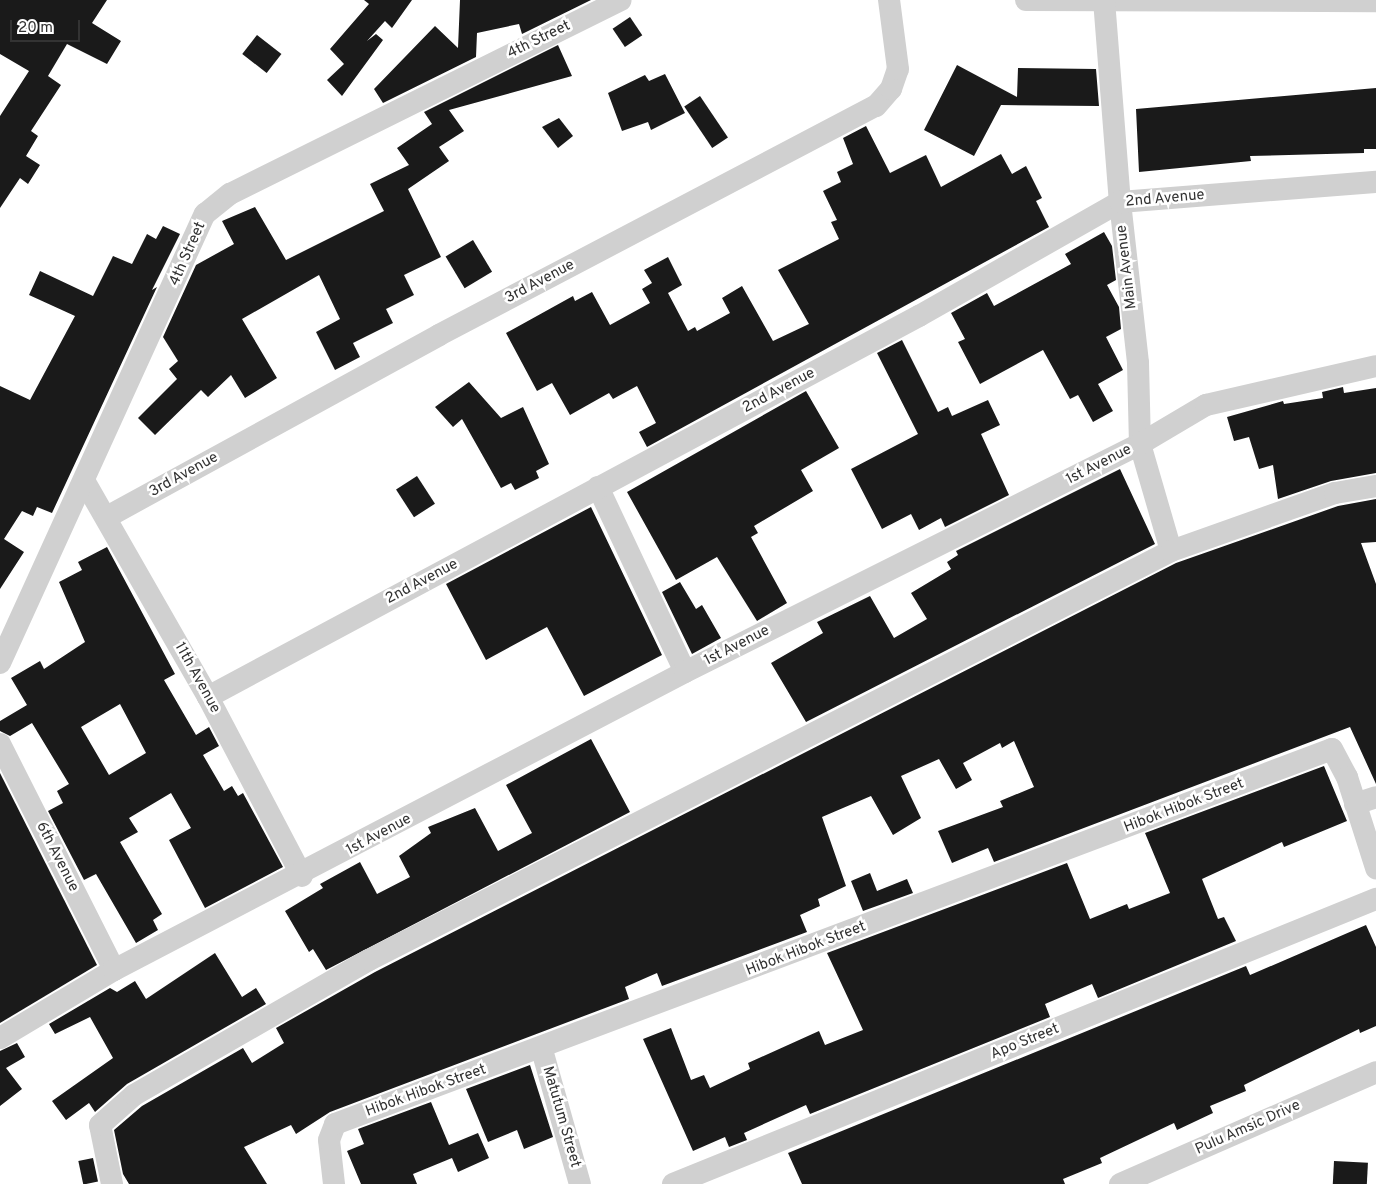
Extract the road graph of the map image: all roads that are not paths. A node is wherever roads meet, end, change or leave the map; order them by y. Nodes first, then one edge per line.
1 (620, 0) edge
2 (888, 0) edge
3 (1026, 0) edge
4 (1104, 2) edge
5 (1376, 2) edge
6 (1376, 182) edge
7 (1120, 202) junction
8 (1376, 366) edge
9 (1140, 444) junction
10 (86, 484) junction
11 (1376, 486) edge
12 (598, 487) junction
13 (107, 517) junction
14 (1171, 551) junction
15 (0, 663) edge
16 (685, 672) junction
17 (208, 698) junction
18 (0, 744) edge
19 (1376, 797) edge
20 (1355, 804) junction
21 (1376, 868) edge
22 (302, 876) junction
23 (1376, 899) edge
24 (114, 970) junction
25 (0, 1038) edge
26 (542, 1050) junction
27 (1376, 1072) edge
28 (112, 1184) edge
29 (334, 1184) edge
30 (580, 1184) edge
31 (673, 1184) edge
32 (1120, 1184) edge

1 - 10 street, 4th Street
2 - 13 street, 3rd Avenue
3 - 4 street
4 - 5 street
4 - 7 street, Main Avenue
6 - 7 street, 2nd Avenue
7 - 9 street, Main Avenue
7 - 12 street, 2nd Avenue
8 - 9 street, 1st Avenue
9 - 14 street, Main Avenue
9 - 16 street, 1st Avenue
10 - 13 street, 11th Avenue
10 - 15 street, 4th Street
11 - 14 street
12 - 16 street
12 - 17 street, 2nd Avenue
13 - 17 street, 11th Avenue
14 - 28 street
16 - 22 street, 1st Avenue
17 - 22 street, 11th Avenue
18 - 24 street, 6th Avenue
19 - 20 street
20 - 21 street
20 - 26 street, Hibok Hibok Street
22 - 24 street, 1st Avenue
23 - 31 street, Apo Street
24 - 25 street, 1st Avenue
26 - 29 street, Hibok Hibok Street
26 - 30 street, Matutum Street
27 - 32 street, Pulu Amsic Drive

